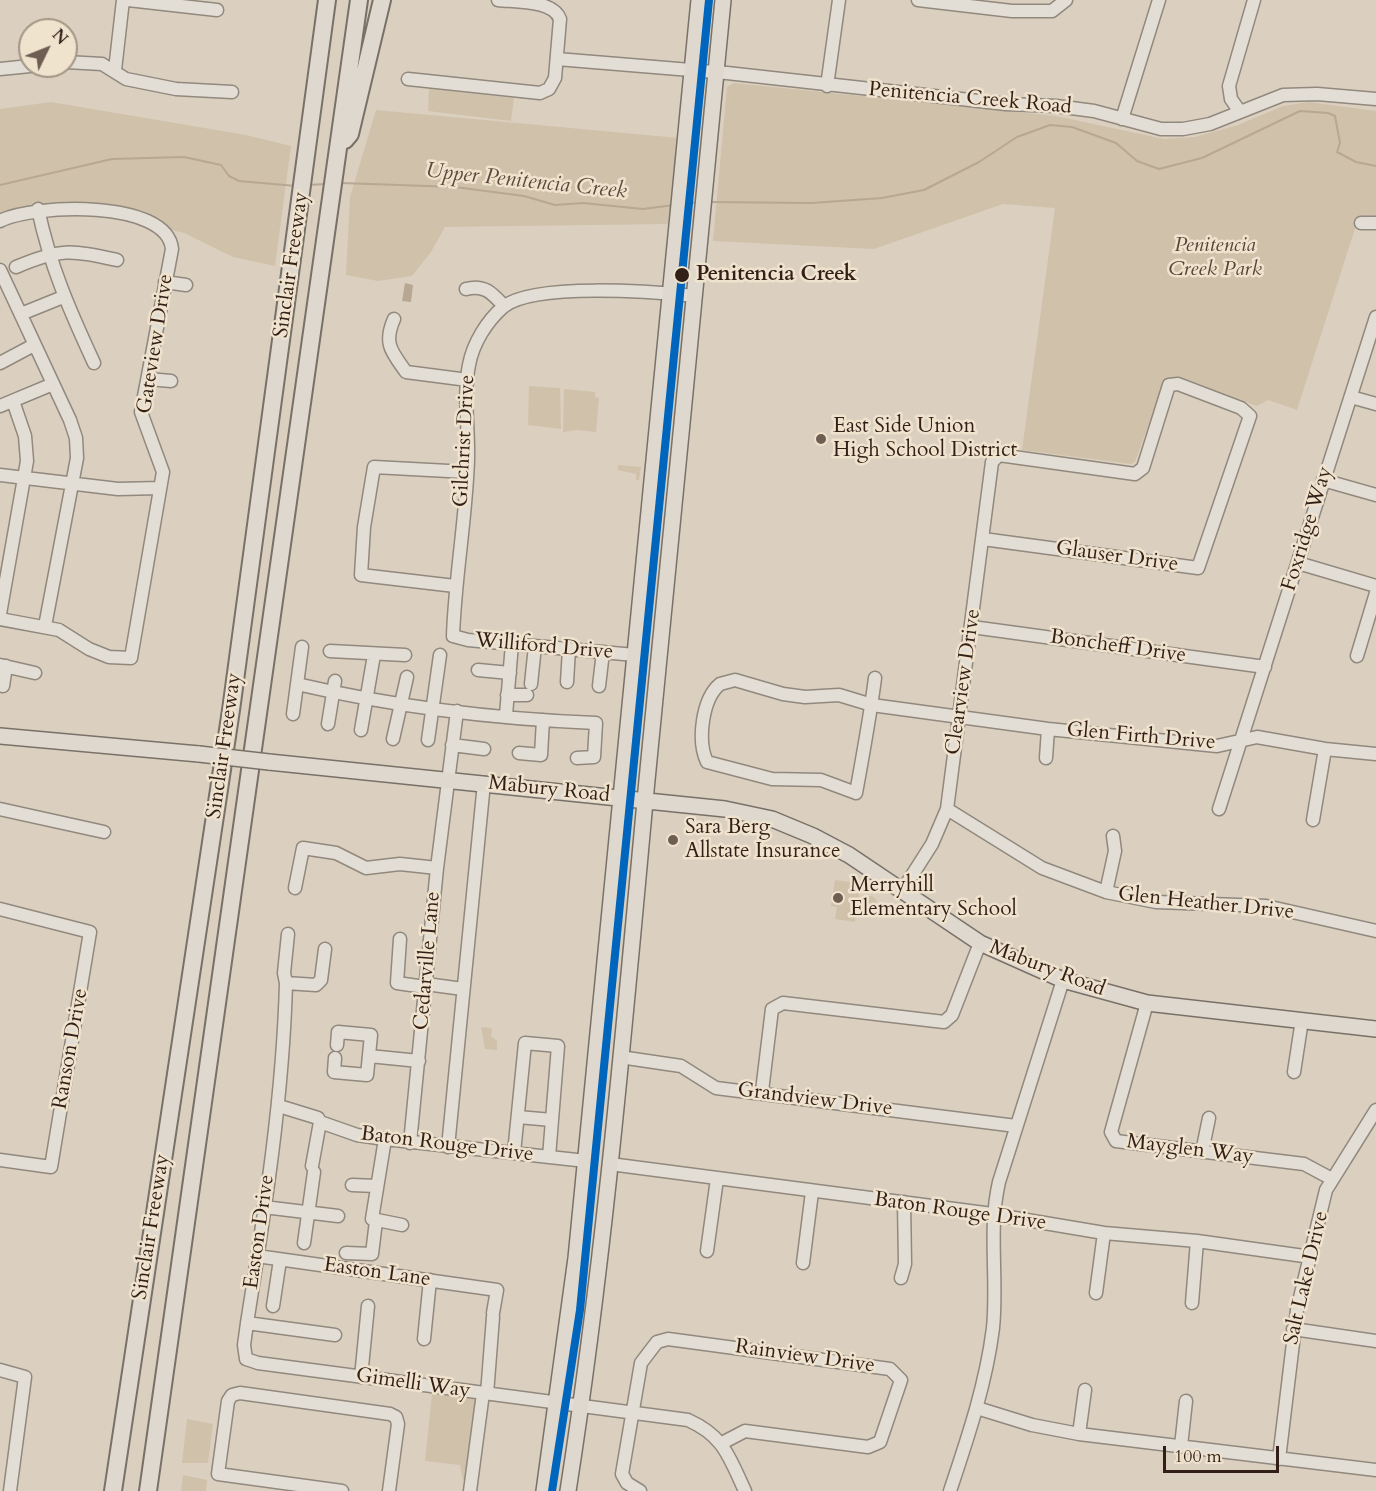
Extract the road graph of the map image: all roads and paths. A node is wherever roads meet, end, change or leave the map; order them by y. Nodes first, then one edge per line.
1 (123, 0) edge
2 (128, 0) edge
3 (327, 0) edge
4 (359, 0) edge
5 (382, 0) edge
6 (498, 0) edge
7 (699, 0) edge
8 (723, 0) edge
9 (838, 0) edge
10 (918, 0) edge
11 (1066, 0) edge
12 (1159, 0) edge
13 (1254, 0) edge
14 (217, 9) dead end
15 (556, 59) junction
16 (78, 62) edge
17 (18, 67) edge
18 (0, 69) edge
19 (115, 70) junction
20 (692, 72) junction
21 (717, 73) junction
22 (408, 79) dead end
23 (827, 86) junction
24 (232, 92) dead end
25 (1376, 99) edge
26 (1240, 112) junction
27 (1122, 119) junction
28 (337, 152) junction
29 (38, 209) junction
30 (0, 221) edge
31 (1361, 223) dead end
32 (1376, 223) edge
33 (47, 254) junction
34 (117, 260) dead end
35 (16, 267) dead end
36 (0, 270) edge
37 (165, 282) junction
38 (186, 285) dead end
39 (466, 289) dead end
40 (670, 293) junction
41 (696, 296) junction
42 (63, 297) junction
43 (504, 306) junction
44 (21, 314) junction
45 (1376, 317) edge
46 (393, 319) dead end
47 (34, 345) junction
48 (0, 363) edge
49 (94, 363) dead end
50 (148, 379) junction
51 (468, 380) junction
52 (171, 381) dead end
53 (52, 384) junction
54 (1351, 397) junction
55 (13, 401) junction
56 (1376, 404) edge
57 (0, 406) edge
58 (1250, 416) joint
59 (467, 472) junction
60 (0, 475) edge
61 (25, 480) junction
62 (1323, 480) junction
63 (72, 484) junction
64 (160, 488) junction
65 (1376, 495) edge
66 (983, 539) junction
67 (1298, 563) junction
68 (3, 574) edge
69 (455, 586) junction
70 (1376, 586) edge
71 (1376, 593) edge
72 (0, 614) edge
73 (0, 619) edge
74 (45, 626) junction
75 (972, 627) junction
76 (453, 636) joint
77 (512, 644) junction
78 (535, 646) junction
79 (302, 647) dead end
80 (569, 649) junction
81 (330, 651) dead end
82 (603, 652) junction
83 (440, 654) dead end
84 (374, 655) junction
85 (405, 655) dead end
86 (635, 656) junction
87 (1357, 656) dead end
88 (3, 665) edge
89 (1265, 667) junction
90 (478, 670) dead end
91 (35, 673) dead end
92 (510, 673) junction
93 (407, 677) dead end
94 (875, 678) dead end
95 (567, 682) dead end
96 (297, 684) junction
97 (3, 686) dead end
98 (599, 686) dead end
99 (334, 687) junction
100 (507, 695) junction
101 (366, 700) junction
102 (401, 705) junction
103 (872, 705) junction
104 (434, 708) junction
105 (457, 711) junction
106 (293, 714) dead end
107 (506, 715) junction
108 (959, 716) junction
109 (543, 720) junction
110 (328, 724) dead end
111 (1048, 729) junction
112 (361, 730) dead end
113 (0, 736) edge
114 (393, 739) dead end
115 (428, 740) dead end
116 (1239, 741) junction
117 (452, 745) junction
118 (1325, 749) junction
119 (484, 750) dead end
120 (519, 753) dead end
121 (1376, 754) edge
122 (577, 758) dead end
123 (1046, 758) dead end
124 (447, 779) junction
125 (484, 783) junction
126 (620, 798) junction
127 (645, 801) junction
128 (0, 809) edge
129 (947, 809) junction
130 (1219, 809) dead end
131 (1313, 820) dead end
132 (104, 832) dead end
133 (1113, 836) dead end
134 (437, 868) junction
135 (295, 888) dead end
136 (902, 891) junction
137 (1106, 892) junction
138 (0, 911) edge
139 (1376, 932) edge
140 (288, 934) dead end
141 (400, 939) dead end
142 (980, 943) junction
143 (325, 949) dead end
144 (1062, 980) junction
145 (286, 983) junction
146 (426, 986) junction
147 (464, 988) junction
148 (1147, 1003) junction
149 (1302, 1020) junction
150 (1376, 1029) edge
151 (337, 1045) dead end
152 (369, 1056) junction
153 (620, 1057) junction
154 (335, 1058) dead end
155 (419, 1061) junction
156 (1294, 1072) dead end
157 (762, 1092) junction
158 (279, 1106) junction
159 (1376, 1110) edge
160 (518, 1117) junction
161 (1209, 1118) dead end
162 (552, 1120) junction
163 (320, 1122) junction
164 (1016, 1126) junction
165 (386, 1139) junction
166 (410, 1143) junction
167 (448, 1146) junction
168 (1202, 1152) junction
169 (514, 1153) junction
170 (549, 1157) junction
171 (0, 1160) edge
172 (586, 1161) junction
173 (610, 1164) junction
174 (717, 1179) junction
175 (1332, 1179) junction
176 (352, 1185) dead end
177 (376, 1186) junction
178 (812, 1192) junction
179 (904, 1202) junction
180 (264, 1207) junction
181 (309, 1211) junction
182 (994, 1215) junction
183 (339, 1216) dead end
184 (376, 1221) junction
185 (402, 1225) dead end
186 (1104, 1233) junction
187 (1197, 1242) junction
188 (304, 1243) dead end
189 (707, 1251) dead end
190 (346, 1253) dead end
191 (257, 1256) junction
192 (1311, 1257) junction
193 (280, 1260) junction
194 (803, 1263) dead end
195 (901, 1278) dead end
196 (430, 1280) junction
197 (1096, 1293) dead end
198 (1192, 1303) dead end
199 (273, 1306) dead end
200 (368, 1306) dead end
201 (247, 1323) junction
202 (1293, 1329) junction
203 (335, 1335) dead end
204 (424, 1339) dead end
205 (1376, 1341) edge
206 (246, 1359) joint
207 (0, 1370) edge
208 (360, 1377) junction
209 (1085, 1390) dead end
210 (485, 1394) junction
211 (1186, 1401) dead end
212 (558, 1403) junction
213 (581, 1406) junction
214 (977, 1408) junction
215 (632, 1413) junction
216 (1079, 1434) junction
217 (722, 1443) junction
218 (1181, 1446) junction
219 (1279, 1459) junction
220 (1376, 1470) edge
221 (10, 1491) edge
222 (113, 1491) edge
223 (148, 1491) edge
224 (342, 1491) edge
225 (390, 1491) edge
226 (470, 1491) edge
227 (544, 1491) edge
228 (568, 1491) edge
229 (640, 1491) edge
230 (745, 1491) edge
231 (950, 1491) edge

1 - 19 street
2 - 14 street
3 - 222 highway, Sinclair Freeway
4 - 28 highway, Sinclair Freeway
5 - 28 highway
6 - 15 street
7 - 20 main road
8 - 21 main road
9 - 23 street
10 - 11 street
12 - 27 street
13 - 26 street
15 - 20 street, Penitencia Creek Road
15 - 22 street
16 - 19 street
17 - 18 street
19 - 24 street
20 - 21 street, Penitencia Creek Road
20 - 40 main road
21 - 23 street, Penitencia Creek Road
21 - 41 main road
23 - 27 street, Penitencia Creek Road
25 - 26 street, Penitencia Creek Road
26 - 27 street, Penitencia Creek Road
28 - 223 highway, Sinclair Freeway
29 - 30 street
29 - 33 street
29 - 37 street, Gateview Drive
31 - 32 street
33 - 34 street
33 - 35 street
33 - 42 street
36 - 44 street
37 - 38 street
37 - 50 street, Gateview Drive
39 - 43 street
40 - 41 street, Gilchrist Drive
40 - 43 street, Gilchrist Drive
40 - 86 main road
41 - 127 main road
42 - 44 street
42 - 49 street
43 - 51 street, Gilchrist Drive
44 - 47 street
45 - 54 street, Foxridge Way
46 - 51 street
47 - 48 street
47 - 53 street
50 - 52 street
50 - 64 street, Gateview Drive
51 - 59 street, Gilchrist Drive
53 - 55 street
53 - 63 street
54 - 56 street
54 - 62 street, Foxridge Way
55 - 57 street
55 - 61 street
58 - 66 street, Glauser Drive
58 - 66 street, Clearview Drive
59 - 69 street, Gilchrist Drive
59 - 69 street
60 - 61 street
61 - 63 street
61 - 68 street
62 - 65 street
62 - 67 street, Foxridge Way
63 - 64 street
63 - 74 street
64 - 74 street, Gateview Drive
66 - 75 street, Clearview Drive
67 - 70 street
67 - 89 street, Foxridge Way
68 - 72 street
69 - 76 street, Gilchrist Drive
71 - 87 street
73 - 74 street
75 - 89 street, Boncheff Drive
75 - 108 street, Clearview Drive
76 - 77 street, Williford Drive
77 - 78 street, Williford Drive
77 - 92 street
78 - 80 street, Williford Drive
78 - 100 street
79 - 96 street
80 - 82 street, Williford Drive
80 - 95 street
81 - 84 street
82 - 86 street, Williford Drive
82 - 98 street
83 - 104 street
84 - 85 street
84 - 101 street
86 - 126 main road
88 - 91 street
88 - 97 street
89 - 116 street, Foxridge Way
90 - 92 street
92 - 100 street
93 - 102 street
94 - 103 street
96 - 99 street
96 - 106 street
99 - 101 street
99 - 110 street
100 - 107 street
101 - 102 street
101 - 112 street
102 - 104 street
102 - 114 street
103 - 103 street, Glen Firth Drive
103 - 108 street, Glen Firth Drive
104 - 105 street
104 - 115 street
105 - 107 street
105 - 117 street, Cedarville Lane
107 - 109 street
108 - 111 street, Glen Firth Drive
108 - 129 street, Clearview Drive
109 - 120 street
109 - 122 street
111 - 116 street, Glen Firth Drive
111 - 123 street, Glen Firth Drive
113 - 124 main road, Mabury Road, bridge
116 - 118 street, Glen Firth Drive
116 - 130 street, Foxridge Way
117 - 119 street
117 - 124 street, Cedarville Lane
118 - 121 street, Glen Firth Drive
118 - 131 street
124 - 125 main road, Mabury Road
124 - 134 street, Cedarville Lane
125 - 126 main road, Mabury Road
125 - 147 street
126 - 127 main road, Mabury Road
126 - 172 main road
127 - 136 main road, Mabury Road
127 - 153 main road
128 - 132 street
129 - 136 street, Clearview Drive
129 - 137 street, Glen Heather Drive
133 - 137 street
134 - 135 street
134 - 146 street, Cedarville Lane
136 - 142 main road, Mabury Road
137 - 139 street, Glen Heather Drive
138 - 171 street, Ranson Drive
140 - 145 street, Easton Drive
141 - 146 street
142 - 144 main road, Mabury Road
142 - 157 street
143 - 145 street
144 - 148 main road, Mabury Road
144 - 164 street
145 - 158 street, Easton Drive
146 - 147 street
146 - 155 street, Cedarville Lane
147 - 167 street
148 - 149 main road, Mabury Road
148 - 168 street, Mayglen Way
149 - 150 main road, Mabury Road
149 - 156 street
151 - 152 street
152 - 154 street
152 - 155 street
153 - 157 street, Grandview Drive
153 - 173 main road
155 - 166 street, Cedarville Lane
157 - 164 street, Grandview Drive
158 - 163 street, Baton Rouge Drive
158 - 180 street, Easton Drive
159 - 175 street, Salt Lake Drive
160 - 162 street
160 - 162 street
160 - 169 street
161 - 168 street
162 - 170 street
163 - 165 street, Baton Rouge Drive
163 - 181 street
164 - 182 street
165 - 166 street, Baton Rouge Drive
165 - 177 street
166 - 167 street, Baton Rouge Drive
167 - 169 street, Baton Rouge Drive
168 - 175 street, Mayglen Way
169 - 170 street, Baton Rouge Drive
170 - 172 street, Baton Rouge Drive
172 - 212 main road
173 - 174 street, Baton Rouge Drive
173 - 213 main road
174 - 178 street, Baton Rouge Drive
174 - 189 street
175 - 192 street, Salt Lake Drive
176 - 177 street
177 - 184 street
178 - 179 street, Baton Rouge Drive
178 - 194 street
179 - 182 street, Baton Rouge Drive
179 - 195 street
180 - 181 street
180 - 191 street, Easton Drive
181 - 183 street
181 - 188 street
182 - 186 street, Baton Rouge Drive
182 - 214 street
184 - 185 street
184 - 190 street
186 - 187 street, Baton Rouge Drive
186 - 197 street
187 - 192 street, Baton Rouge Drive
187 - 198 street
191 - 193 street, Easton Lane
191 - 201 street, Easton Drive
192 - 202 street, Salt Lake Drive
193 - 196 street, Easton Lane
193 - 199 street
196 - 204 street
196 - 210 street, Easton Lane
200 - 208 street
201 - 203 street
201 - 206 street, Easton Drive
202 - 205 street
202 - 219 street, Salt Lake Drive
206 - 208 street, Gimelli Way
207 - 221 street
208 - 210 street, Gimelli Way
209 - 216 street
210 - 212 street, Gimelli Way
210 - 226 street
211 - 218 street
212 - 213 street, Gimelli Way
212 - 227 main road
213 - 215 street, Gimelli Way
213 - 228 main road
214 - 216 street
214 - 231 street
215 - 217 street, Gimelli Way
215 - 217 street, Rainview Drive
215 - 229 street
216 - 218 street
217 - 230 street
218 - 219 street
219 - 220 street
224 - 225 street

